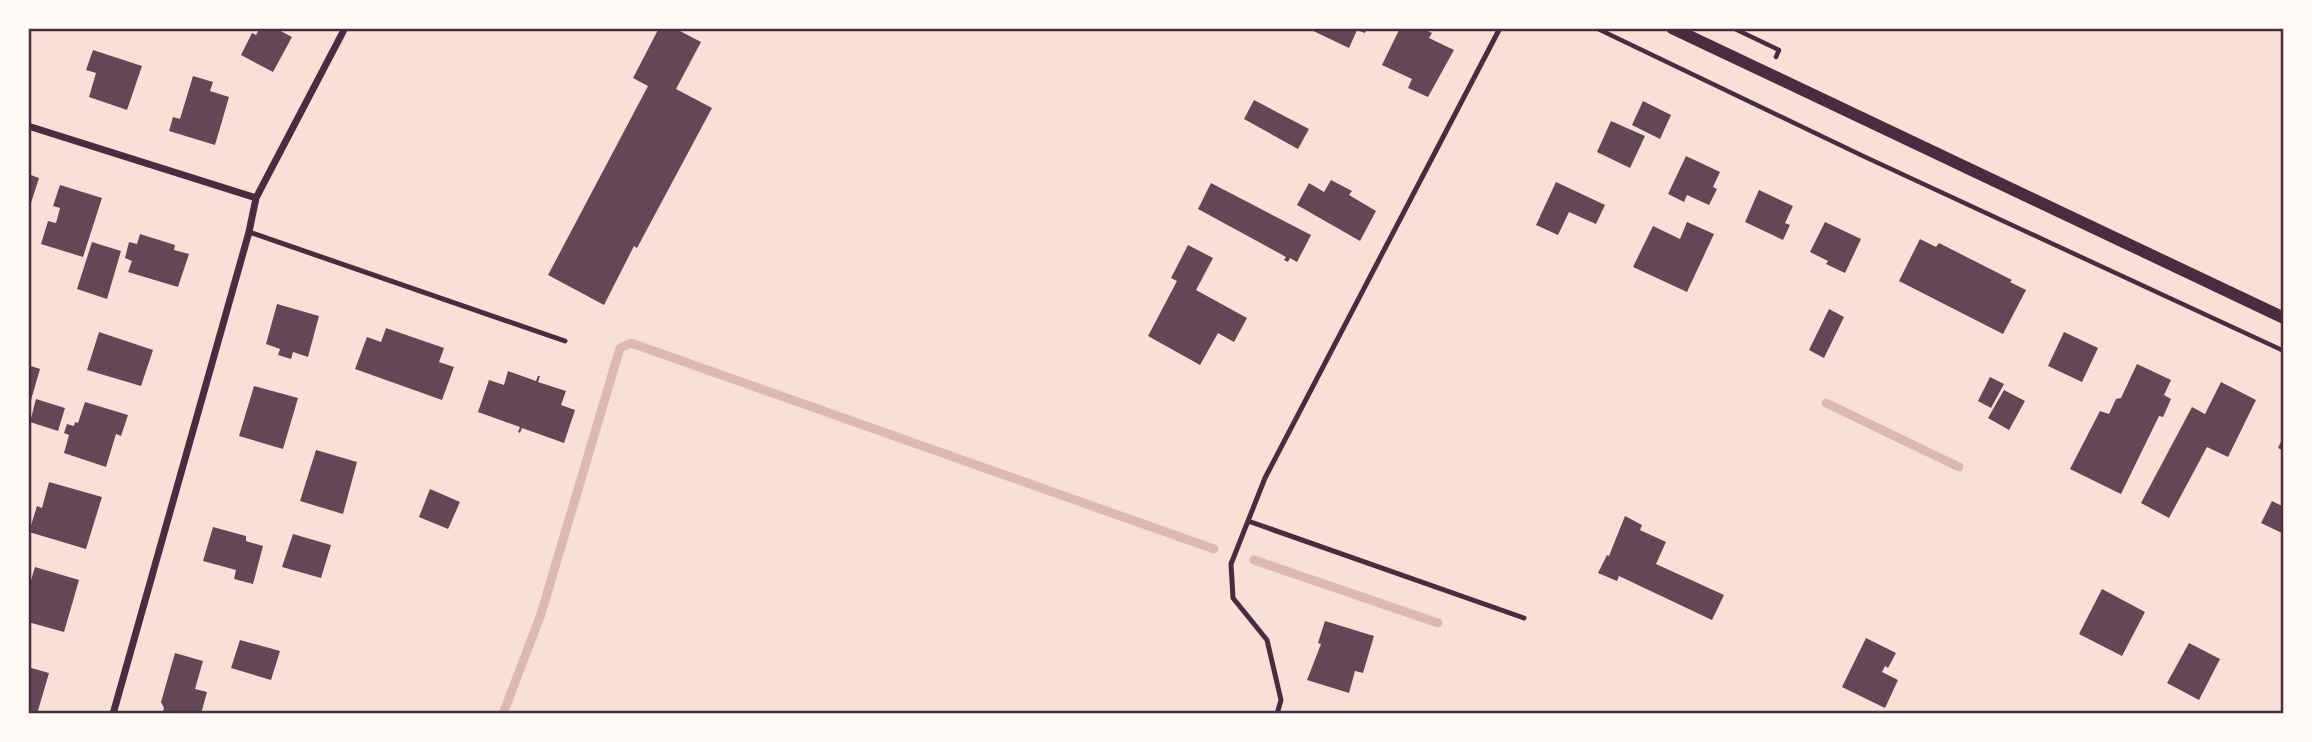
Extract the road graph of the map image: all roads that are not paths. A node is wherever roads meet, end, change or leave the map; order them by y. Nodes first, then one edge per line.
1 (345, 28) edge
2 (1500, 28) edge
3 (1672, 28) edge
4 (28, 126) edge
5 (256, 198) junction
6 (249, 232) junction
7 (2284, 318) edge
8 (565, 341) dead end
9 (1248, 521) junction
10 (1524, 618) dead end
11 (113, 714) edge
12 (1277, 714) edge

1 - 5 street
2 - 9 lane
3 - 7 street
4 - 5 street
5 - 6 street
6 - 8 lane
6 - 11 street
9 - 10 lane
9 - 12 lane

